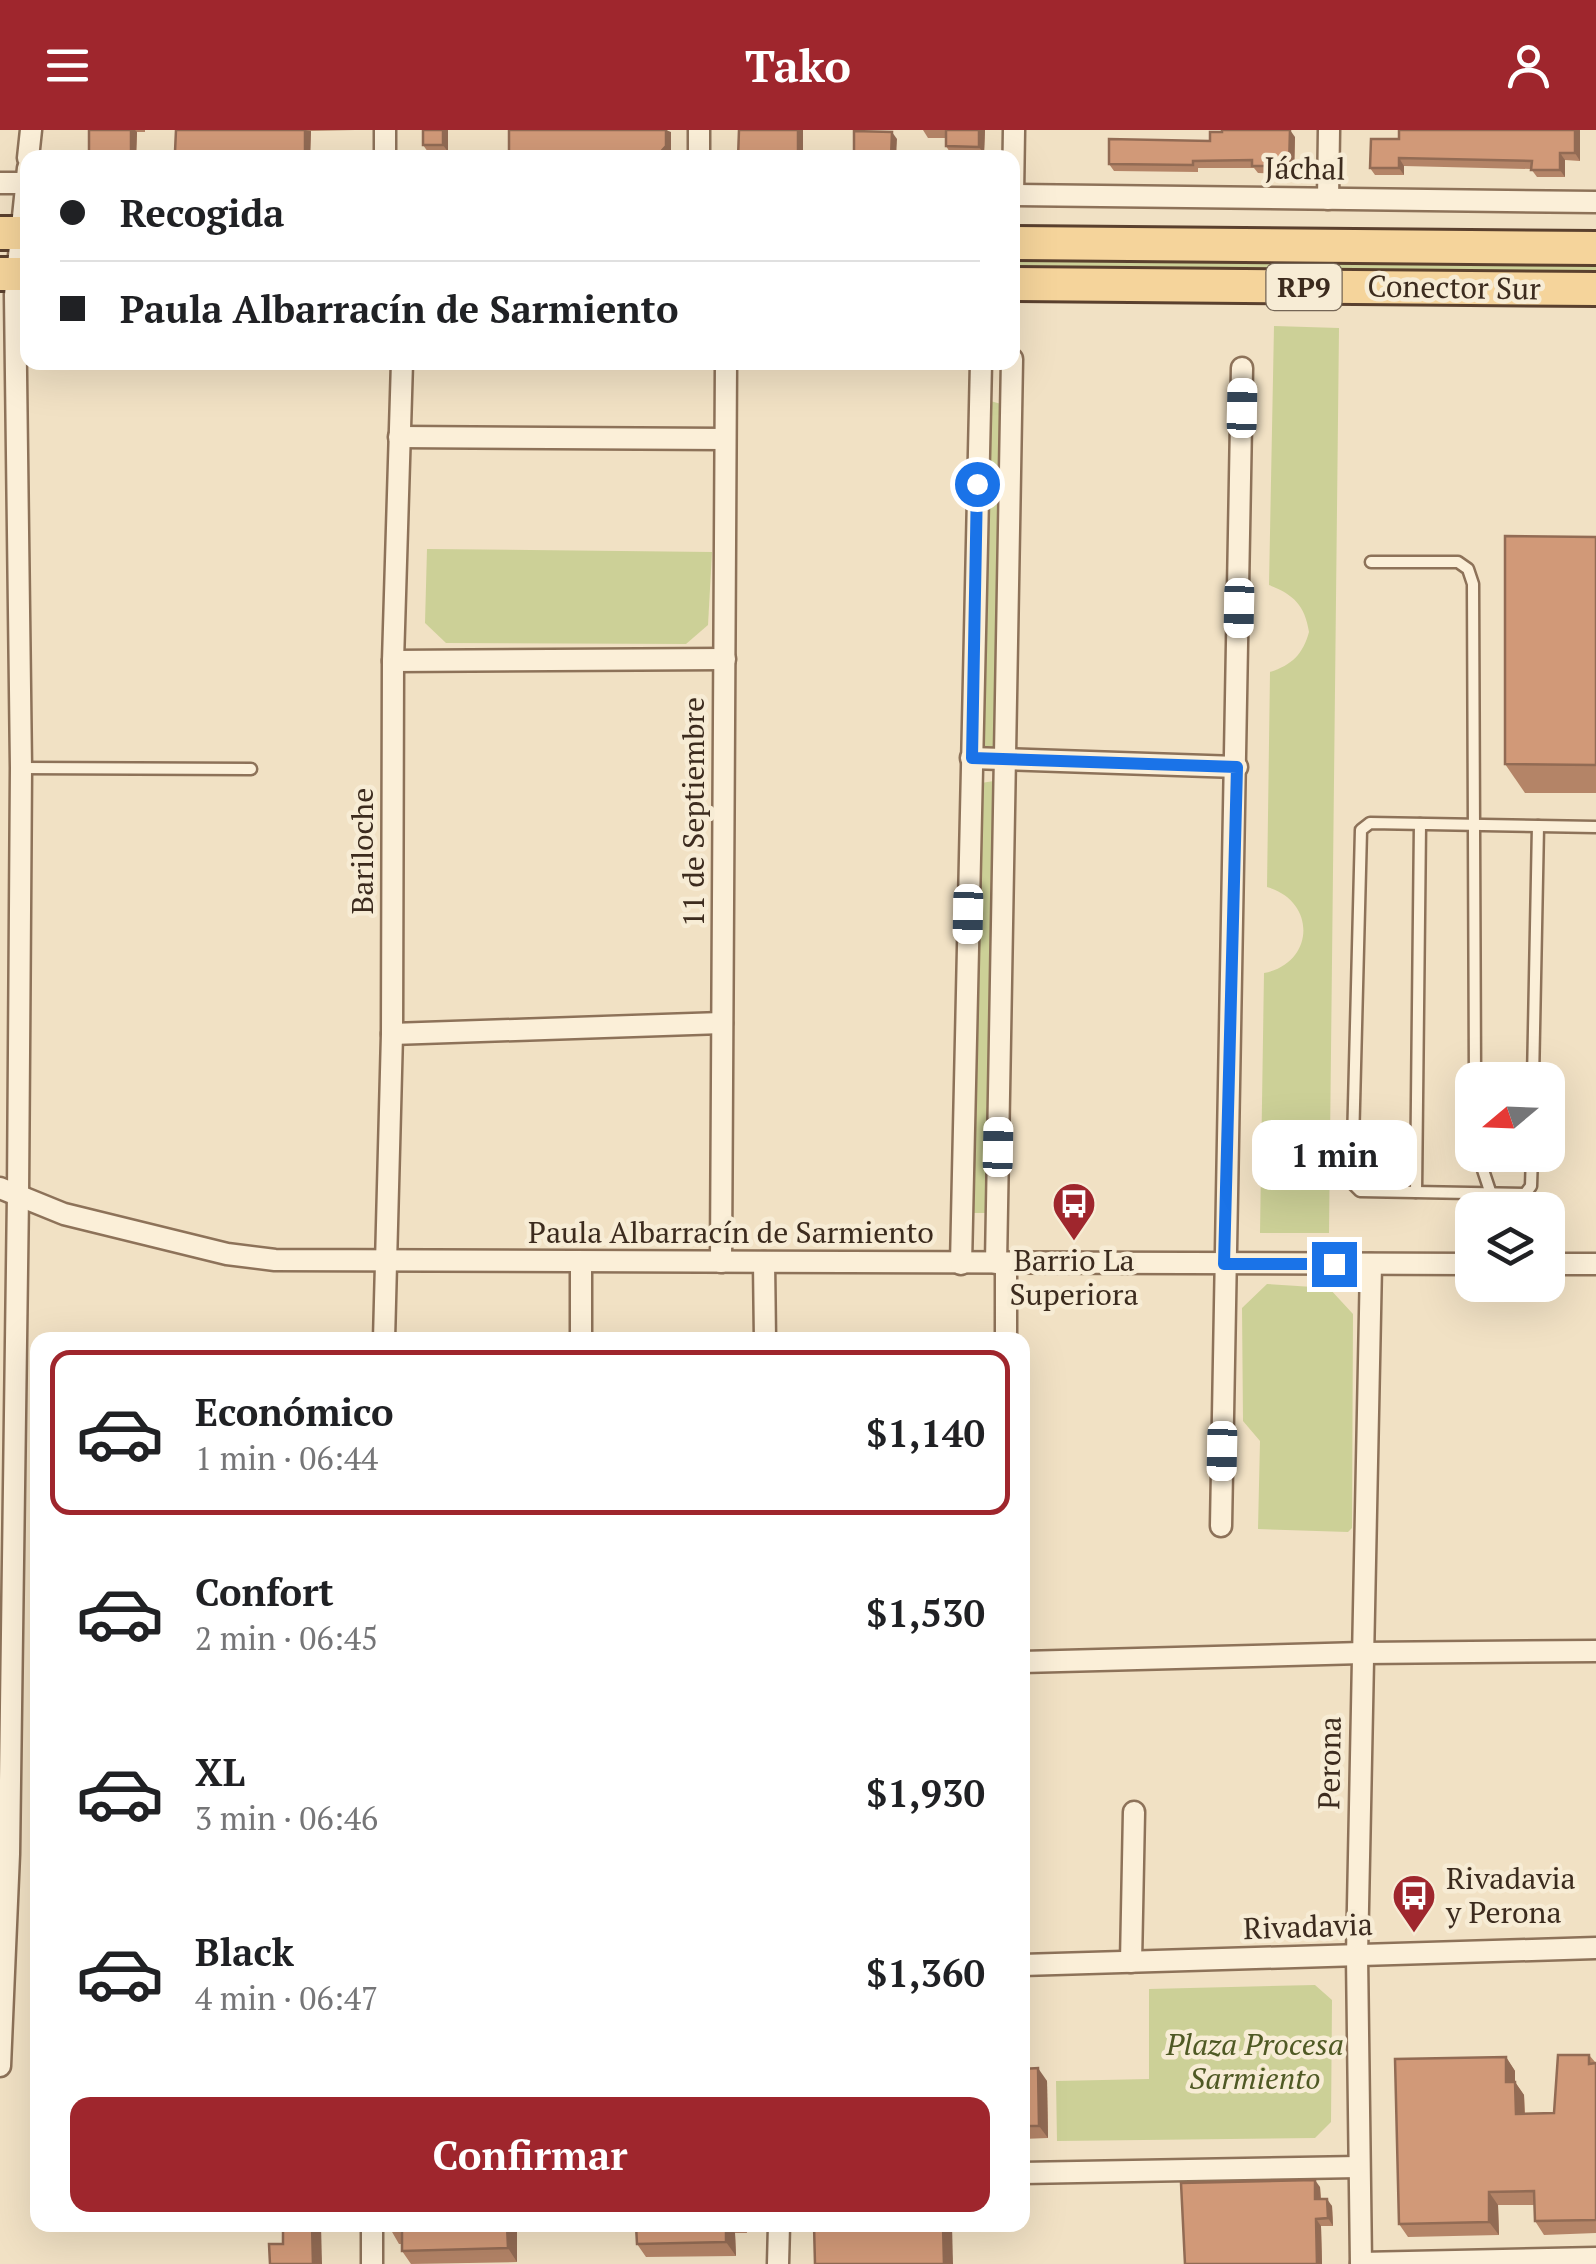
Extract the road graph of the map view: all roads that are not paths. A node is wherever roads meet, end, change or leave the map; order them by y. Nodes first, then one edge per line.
1 (1329, 130) edge
2 (1020, 195) edge
3 (1328, 199) junction
4 (1596, 202) edge
5 (16, 233) edge
6 (1020, 242) edge
7 (1596, 248) edge
8 (15, 274) edge
9 (1020, 284) edge
10 (1596, 289) edge
11 (1242, 368) dead end
12 (402, 370) edge
13 (726, 370) edge
14 (982, 370) edge
15 (1012, 370) edge
16 (399, 437) junction
17 (725, 439) junction
18 (1372, 562) dead end
19 (393, 660) junction
20 (725, 660) junction
21 (972, 758) junction
22 (1005, 759) junction
23 (1237, 767) junction
24 (21, 768) junction
25 (251, 769) dead end
26 (1420, 824) junction
27 (1474, 825) junction
28 (1538, 826) junction
29 (1596, 827) edge
30 (722, 1023) junction
31 (392, 1034) junction
32 (1475, 1062) edge
33 (1533, 1062) edge
34 (9, 1192) edge
35 (1416, 1192) junction
36 (1455, 1193) edge
37 (386, 1262) junction
38 (581, 1262) junction
39 (721, 1262) junction
40 (764, 1262) junction
41 (961, 1264) junction
42 (1001, 1264) junction
43 (1224, 1264) junction
44 (1371, 1264) junction
45 (1455, 1264) edge
46 (1565, 1264) edge
47 (1596, 1264) edge
48 (384, 1332) edge
49 (581, 1332) edge
50 (765, 1332) edge
51 (1005, 1332) edge
52 (1221, 1526) dead end
53 (6, 1650) edge
54 (1596, 1652) edge
55 (1362, 1653) junction
56 (1030, 1662) edge
57 (1134, 1812) dead end
58 (4, 1854) edge
59 (1596, 1948) edge
60 (1356, 1956) junction
61 (1131, 1962) junction
62 (1030, 1965) edge
63 (1, 2010) edge
64 (0, 2066) edge
65 (1359, 2166) junction
66 (1030, 2174) edge
67 (372, 2232) edge
68 (778, 2232) edge
69 (1596, 2258) edge
70 (372, 2264) edge
71 (778, 2264) edge
72 (1360, 2264) edge

1 - 3 street
2 - 3 street, Jáchal
3 - 4 street, Jáchal
5 - 8 street
6 - 7 main road, Conector Sur / RP9
8 - 24 street
9 - 10 main road, Conector Sur / RP9
11 - 23 street
12 - 16 street, Bariloche
13 - 17 street, 11 de Septiembre
14 - 21 street
15 - 22 street
16 - 17 street
16 - 19 street, Bariloche
17 - 20 street, 11 de Septiembre
18 - 27 lane
19 - 20 street
19 - 31 street, Bariloche
20 - 30 street, 11 de Septiembre
21 - 22 street
21 - 41 street
22 - 23 street
22 - 42 street
23 - 43 street
24 - 25 lane
24 - 34 street
26 - 27 lane
26 - 35 lane
26 - 35 lane
27 - 28 lane
27 - 32 lane
28 - 29 lane
28 - 33 lane
30 - 31 street
30 - 39 street, 11 de Septiembre
31 - 37 street, Bariloche
34 - 37 street, Paula Albarracín de Sarmiento
34 - 53 street
35 - 36 lane
37 - 38 street, Paula Albarracín de Sarmiento
37 - 48 street, Bariloche
38 - 39 street, Paula Albarracín de Sarmiento
38 - 49 street
39 - 40 street, Paula Albarracín de Sarmiento
40 - 41 street, Paula Albarracín de Sarmiento
40 - 50 street
41 - 42 street, Paula Albarracín de Sarmiento
42 - 43 street, Paula Albarracín de Sarmiento
42 - 51 street
43 - 44 street, Paula Albarracín de Sarmiento
43 - 52 street
44 - 45 street, Paula Albarracín de Sarmiento
44 - 55 street, Perona
46 - 47 street
53 - 58 street
54 - 55 street
55 - 56 street
55 - 60 street, Perona
57 - 61 street
58 - 63 street
59 - 60 street, Rivadavia
60 - 61 street, Rivadavia
60 - 65 street, Perona
61 - 62 street, Rivadavia
63 - 64 street
65 - 66 street
65 - 72 street, Perona
67 - 70 street
68 - 71 street
69 - 72 street

